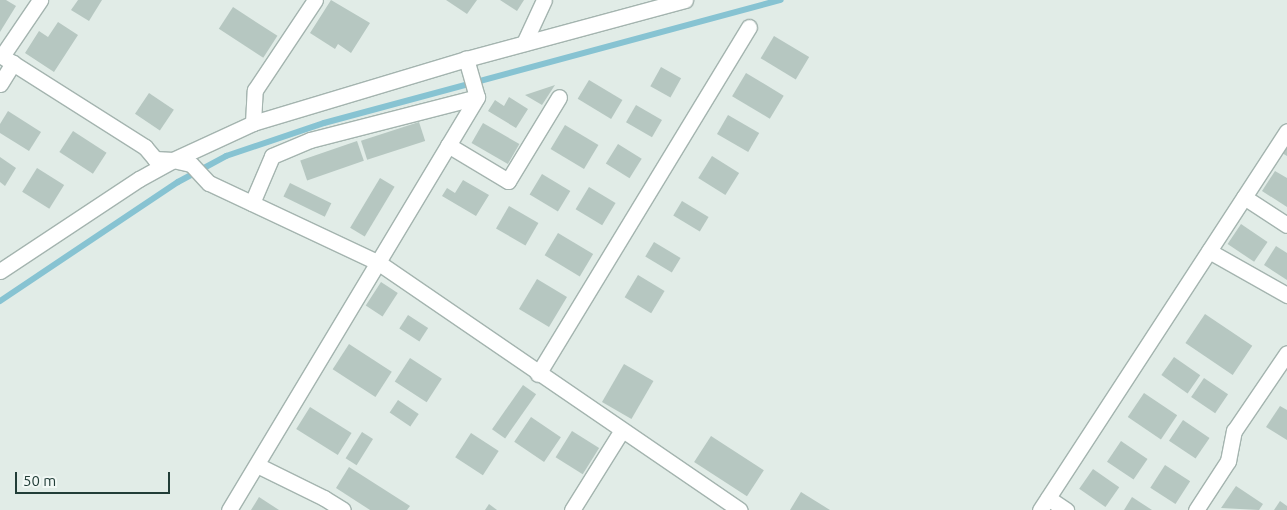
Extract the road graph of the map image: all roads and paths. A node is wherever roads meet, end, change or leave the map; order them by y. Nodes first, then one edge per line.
1 (38, 0) edge
2 (314, 0) edge
3 (544, 0) edge
4 (685, 0) edge
5 (749, 27) dead end
6 (524, 44) junction
7 (5, 58) edge
8 (466, 59) junction
9 (0, 84) edge
10 (477, 97) junction
11 (559, 98) dead end
12 (253, 123) junction
13 (1287, 132) edge
14 (448, 145) junction
15 (173, 160) junction
16 (1244, 197) junction
17 (252, 203) junction
18 (1287, 224) edge
19 (1209, 251) junction
20 (379, 263) junction
21 (0, 271) edge
22 (1287, 295) edge
23 (1287, 353) edge
24 (538, 374) junction
25 (622, 430) junction
26 (257, 465) junction
27 (1044, 504) edge
28 (229, 510) edge
29 (343, 510) edge
30 (572, 510) edge
31 (740, 510) edge
32 (1066, 510) edge
33 (1196, 510) edge

1 - 7 street
2 - 12 street
3 - 6 street
4 - 6 street
5 - 24 street
6 - 8 street
7 - 9 street
7 - 15 street
8 - 10 street
8 - 12 street
10 - 14 street
10 - 17 street
11 - 14 street
12 - 15 street
13 - 16 street
14 - 20 street
15 - 17 street
15 - 21 street
16 - 18 street
16 - 19 street
17 - 20 street
19 - 22 street
19 - 27 street
20 - 24 street
20 - 26 street
23 - 33 street
24 - 25 street
25 - 30 street
25 - 31 street
26 - 28 street
26 - 29 street
27 - 32 street

